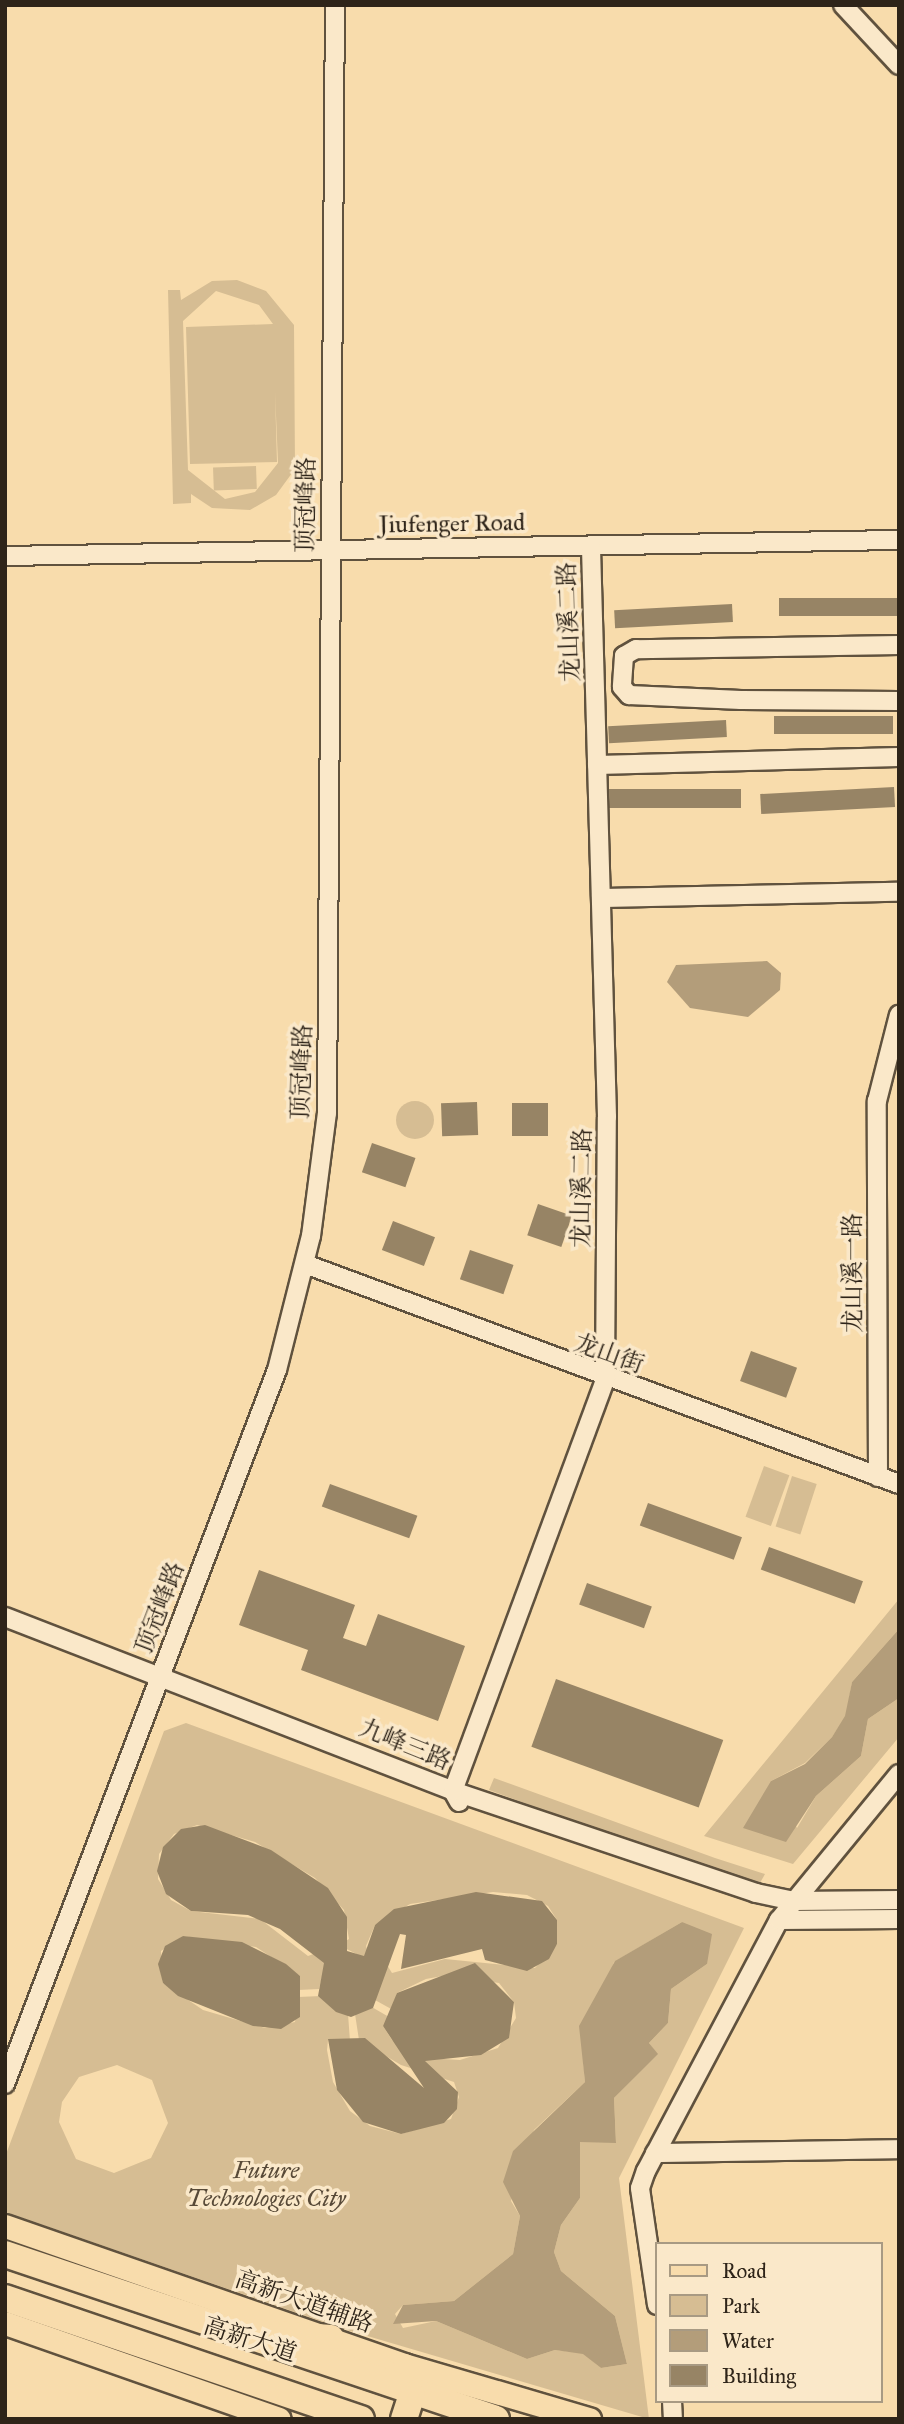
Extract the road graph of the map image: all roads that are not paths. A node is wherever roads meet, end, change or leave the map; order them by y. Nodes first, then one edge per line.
1 (335, 5) edge
2 (843, 5) edge
3 (899, 65) edge
4 (899, 540) edge
5 (591, 546) junction
6 (330, 551) junction
7 (5, 556) edge
8 (899, 645) edge
9 (899, 701) edge
10 (899, 757) edge
11 (597, 765) junction
12 (899, 892) edge
13 (601, 898) junction
14 (899, 1015) edge
15 (305, 1264) junction
16 (605, 1379) junction
17 (878, 1477) junction
18 (899, 1484) edge
19 (5, 1617) edge
20 (161, 1674) junction
21 (899, 1774) edge
22 (456, 1796) junction
23 (899, 1900) edge
24 (793, 1901) junction
25 (899, 1919) edge
26 (779, 1920) junction
27 (5, 2084) edge
28 (899, 2148) edge
29 (655, 2153) junction
30 (6, 2226) edge
31 (5, 2254) edge
32 (5, 2298) edge
33 (656, 2298) edge
34 (5, 2323) edge
35 (220, 2330) junction
36 (331, 2338) junction
37 (244, 2383) junction
38 (408, 2407) edge
39 (281, 2419) edge
40 (361, 2419) edge
41 (496, 2419) edge
42 (589, 2419) edge

1 - 6 street, 顶冠峰路
2 - 3 street
4 - 5 street, Jiufenger Road
5 - 6 street, Jiufenger Road
5 - 11 street, 龙山溪二路
6 - 7 street, Jiufenger Road
6 - 15 street, 顶冠峰路
8 - 9 street
10 - 11 street
11 - 13 street, 龙山溪二路
12 - 13 street
13 - 16 street, 龙山溪二路
14 - 17 street, 龙山溪一路
15 - 16 street, 龙山街
15 - 20 street, 顶冠峰路
16 - 17 street, 龙山街
16 - 22 street, 龙山溪二路
17 - 18 street, 龙山街
19 - 20 street, 九峰三路
20 - 22 street, 九峰三路
20 - 27 street, 顶冠峰路
21 - 24 street
22 - 24 street, 九峰三路
23 - 24 street, 九峰三路
24 - 26 street
25 - 26 street
26 - 29 street
28 - 29 street
29 - 33 street
30 - 36 main road, 高新大道辅路
31 - 35 highway, 高新大道
32 - 37 highway, 高新大道
34 - 39 main road
35 - 36 highway
35 - 38 highway, 高新大道
36 - 42 main road, 高新大道辅路
37 - 39 main road
37 - 40 highway, 高新大道
38 - 41 highway, 高新大道

